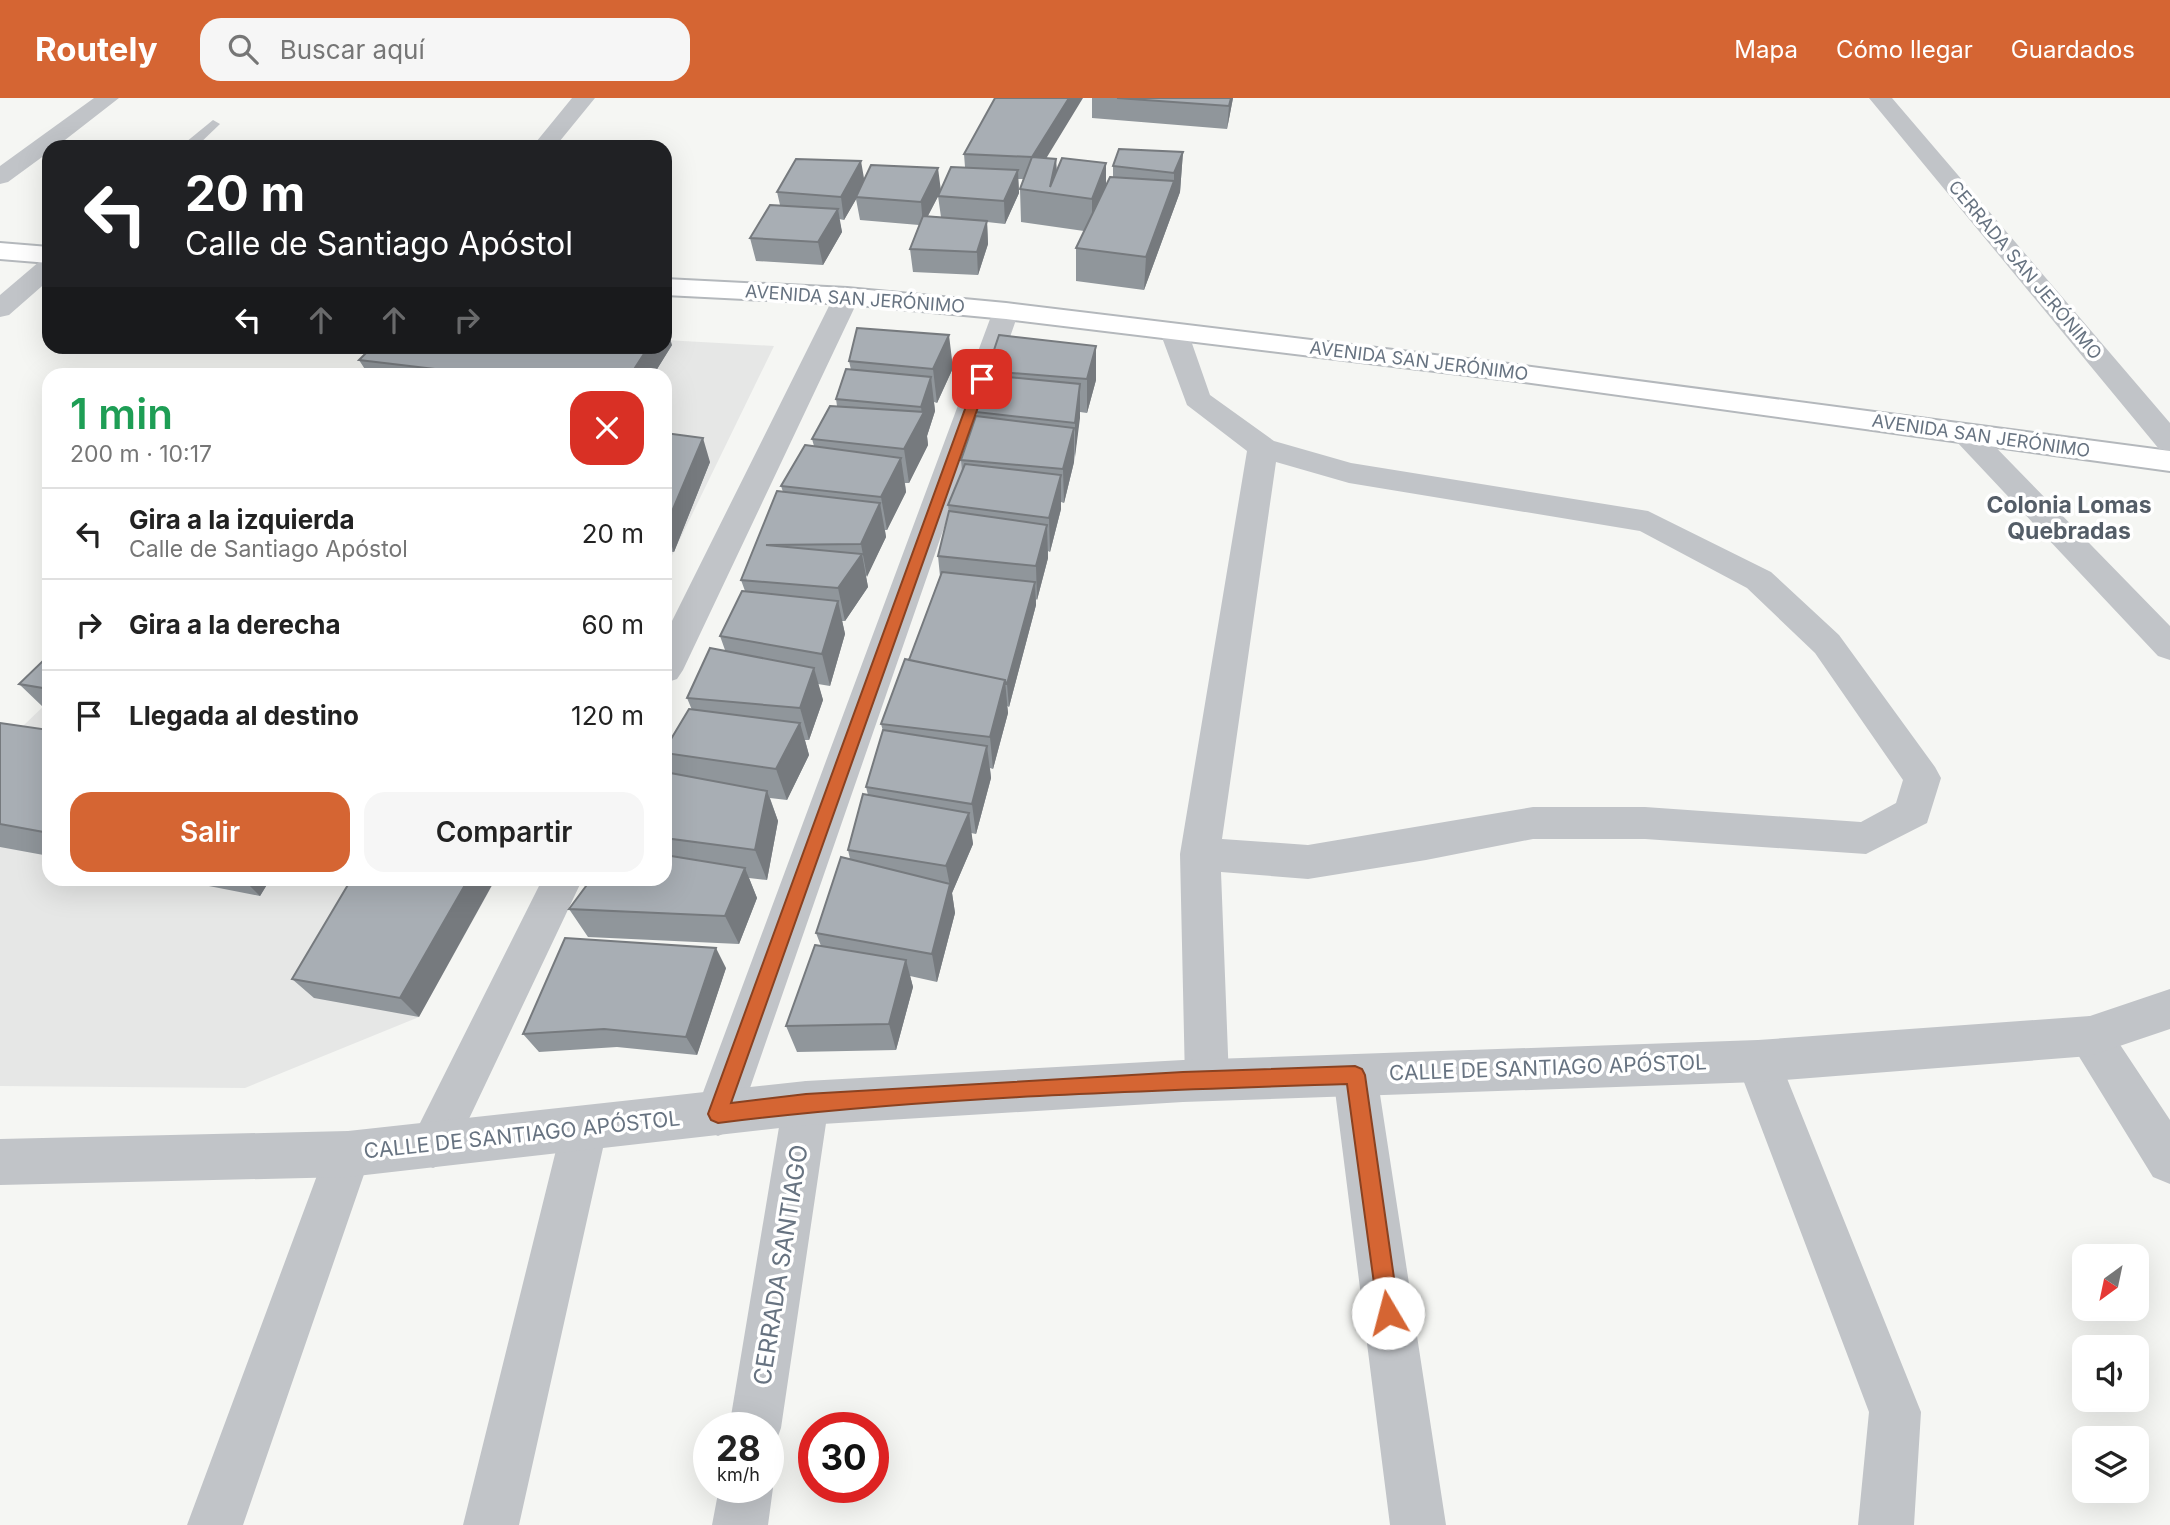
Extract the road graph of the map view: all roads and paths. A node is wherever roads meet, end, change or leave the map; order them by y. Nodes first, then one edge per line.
1 (108, 98) edge
2 (584, 98) edge
3 (1880, 98) edge
4 (213, 124) dead end
5 (51, 140) edge
6 (195, 140) edge
7 (549, 140) edge
8 (42, 146) edge
9 (0, 177) edge
10 (0, 251) edge
11 (42, 254) edge
12 (42, 272) edge
13 (672, 288) edge
14 (847, 296) junction
15 (0, 309) edge
16 (1006, 311) junction
17 (1174, 332) junction
18 (1966, 434) junction
19 (2170, 442) edge
20 (1263, 448) junction
21 (2170, 461) edge
22 (2170, 647) edge
23 (672, 656) edge
24 (1200, 854) junction
25 (559, 886) edge
26 (2170, 1009) edge
27 (2090, 1036) junction
28 (1758, 1061) junction
29 (1355, 1075) junction
30 (1207, 1080) junction
31 (806, 1103) junction
32 (718, 1114) junction
33 (584, 1130) junction
34 (433, 1145) junction
35 (348, 1154) junction
36 (2170, 1161) edge
37 (0, 1162) edge
38 (758, 1412) edge
39 (744, 1503) edge
40 (215, 1525) edge
41 (491, 1525) edge
42 (740, 1525) edge
43 (1418, 1525) edge
44 (1886, 1525) edge

1 - 5 street
2 - 7 street
3 - 19 street, CERRADA SAN JERÓNIMO
4 - 6 lane
8 - 9 street
10 - 11 main road
12 - 15 street
13 - 14 main road, AVENIDA SAN JERÓNIMO
14 - 16 main road, AVENIDA SAN JERÓNIMO
14 - 23 street
16 - 17 main road, AVENIDA SAN JERÓNIMO
16 - 32 street
17 - 18 main road, AVENIDA SAN JERÓNIMO
17 - 20 street
18 - 21 main road, AVENIDA SAN JERÓNIMO
18 - 22 street
20 - 24 street
20 - 24 street
24 - 30 street
25 - 34 street
26 - 27 street, CALLE DE SANTIAGO APÓSTOL
27 - 28 street, CALLE DE SANTIAGO APÓSTOL
27 - 36 street
28 - 29 street, CALLE DE SANTIAGO APÓSTOL
28 - 44 street
29 - 30 street, CALLE DE SANTIAGO APÓSTOL
29 - 43 street
30 - 31 street, CALLE DE SANTIAGO APÓSTOL
31 - 32 street, CALLE DE SANTIAGO APÓSTOL
31 - 38 street, CERRADA SANTIAGO
32 - 33 street, CALLE DE SANTIAGO APÓSTOL
33 - 34 street, CALLE DE SANTIAGO APÓSTOL
33 - 41 street
34 - 35 street, CALLE DE SANTIAGO APÓSTOL
35 - 37 street, CALLE DE SANTIAGO APÓSTOL
35 - 40 street
39 - 42 street

